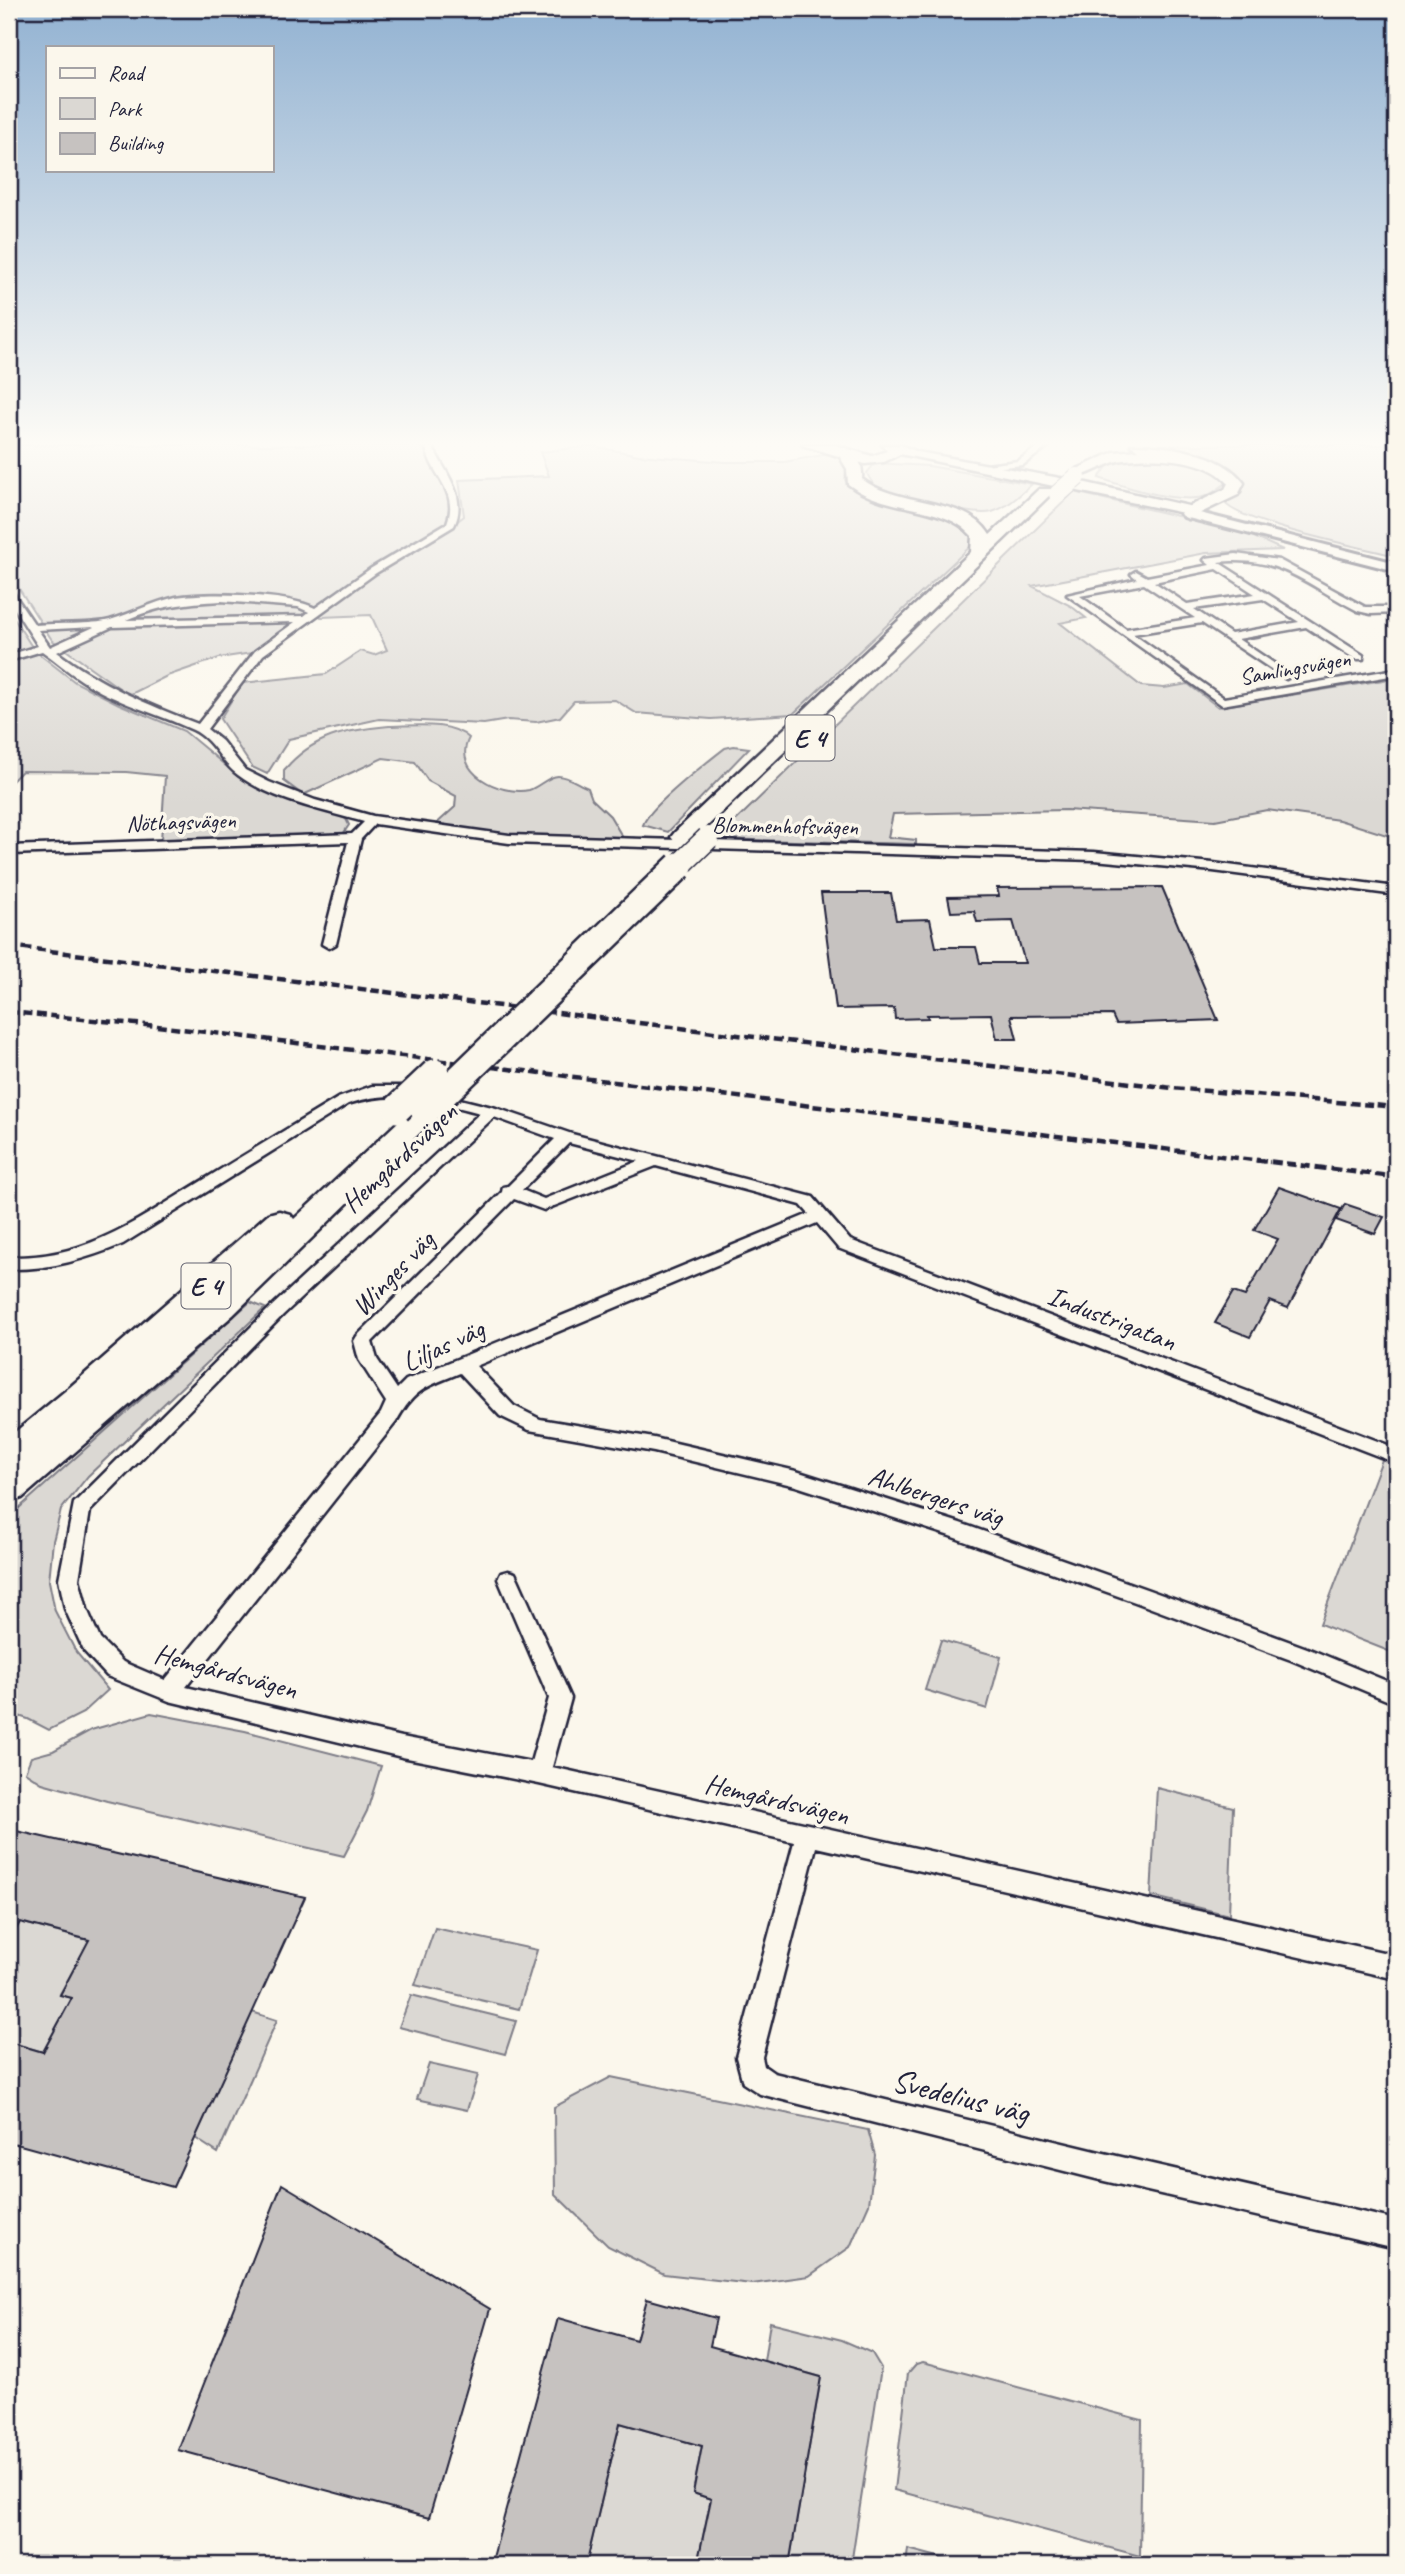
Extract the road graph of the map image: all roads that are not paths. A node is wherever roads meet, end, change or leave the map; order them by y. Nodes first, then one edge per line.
1 (381, 565) edge
2 (969, 565) edge
3 (978, 565) edge
4 (1285, 565) edge
5 (1218, 566) joint
6 (1136, 574) dead end
7 (1146, 580) junction
8 (9, 593) edge
9 (1264, 596) junction
10 (1186, 607) junction
11 (1396, 610) edge
12 (316, 611) junction
13 (9, 616) edge
14 (24, 617) junction
15 (305, 620) junction
16 (1204, 620) junction
17 (1308, 624) junction
18 (107, 625) junction
19 (31, 628) junction
20 (1125, 632) junction
21 (1229, 637) junction
22 (47, 649) junction
23 (1359, 657) dead end
24 (9, 658) edge
25 (1396, 672) edge
26 (1286, 676) dead end
27 (200, 729) junction
28 (372, 820) junction
29 (695, 837) junction
30 (355, 838) junction
31 (9, 850) edge
32 (1396, 891) edge
33 (329, 944) dead end
34 (411, 1111) junction
35 (491, 1111) junction
36 (566, 1137) junction
37 (654, 1161) junction
38 (509, 1191) junction
39 (818, 1216) junction
40 (11, 1267) edge
41 (464, 1365) junction
42 (396, 1402) junction
43 (1396, 1456) edge
44 (9, 1457) edge
45 (9, 1488) edge
46 (508, 1579) dead end
47 (169, 1692) junction
48 (1396, 1695) edge
49 (539, 1774) junction
50 (807, 1836) junction
51 (1396, 1967) edge
52 (1396, 2234) edge

1 - 12 street
2 - 29 highway, E 4
3 - 29 highway, E 4
4 - 11 street
5 - 7 street
5 - 9 street
6 - 7 street
7 - 10 street
7 - 20 street, Samlingsvägen
8 - 14 street
9 - 10 street
9 - 17 street
10 - 16 street
12 - 15 street
12 - 18 street
13 - 14 street
14 - 19 street
15 - 18 street
15 - 27 street
16 - 20 street
16 - 21 street
17 - 21 street
17 - 23 street
18 - 19 street
18 - 22 street
19 - 22 street
20 - 25 street, Samlingsvägen
21 - 26 street
22 - 24 street
22 - 27 street
27 - 28 street, Blommenhofsvägen
28 - 30 street
28 - 32 street, Blommenhofsvägen
29 - 34 highway, E 4, bridge
30 - 31 street, Nöthagsvägen
30 - 33 street
34 - 44 highway, E 4
34 - 45 highway, E 4
35 - 36 street
35 - 40 street, Hemgårdsvägen
35 - 47 street, Hemgårdsvägen
36 - 37 street
36 - 38 street, Winges väg
37 - 38 street
37 - 39 street
38 - 42 street, Winges väg
39 - 41 street, Liljas väg
39 - 43 street, Industrigatan
41 - 42 street, Liljas väg
41 - 48 street, Ahlbergers väg
42 - 47 street, Liljas väg
46 - 49 street
47 - 49 street, Hemgårdsvägen
49 - 50 street, Hemgårdsvägen
50 - 51 street, Hemgårdsvägen
50 - 52 street, Svedelius väg

